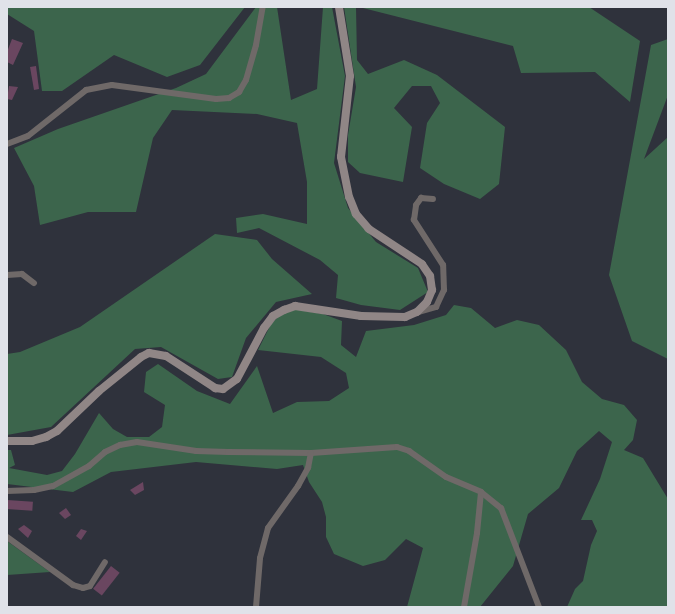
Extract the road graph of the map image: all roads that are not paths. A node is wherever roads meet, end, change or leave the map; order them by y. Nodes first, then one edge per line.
1 (263, 7) edge
2 (339, 7) edge
3 (7, 144) edge
4 (433, 199) dead end
5 (7, 275) edge
6 (34, 283) dead end
7 (417, 312) junction
8 (7, 441) edge
9 (311, 453) junction
10 (7, 491) edge
11 (481, 492) junction
12 (7, 537) edge
13 (105, 562) dead end
14 (256, 607) edge
15 (464, 607) edge
16 (539, 607) edge

1 - 3 street
2 - 7 main road
4 - 7 street
5 - 6 street
7 - 8 main road
9 - 10 street
9 - 11 street
9 - 14 street
11 - 15 street
11 - 16 street
12 - 13 street

